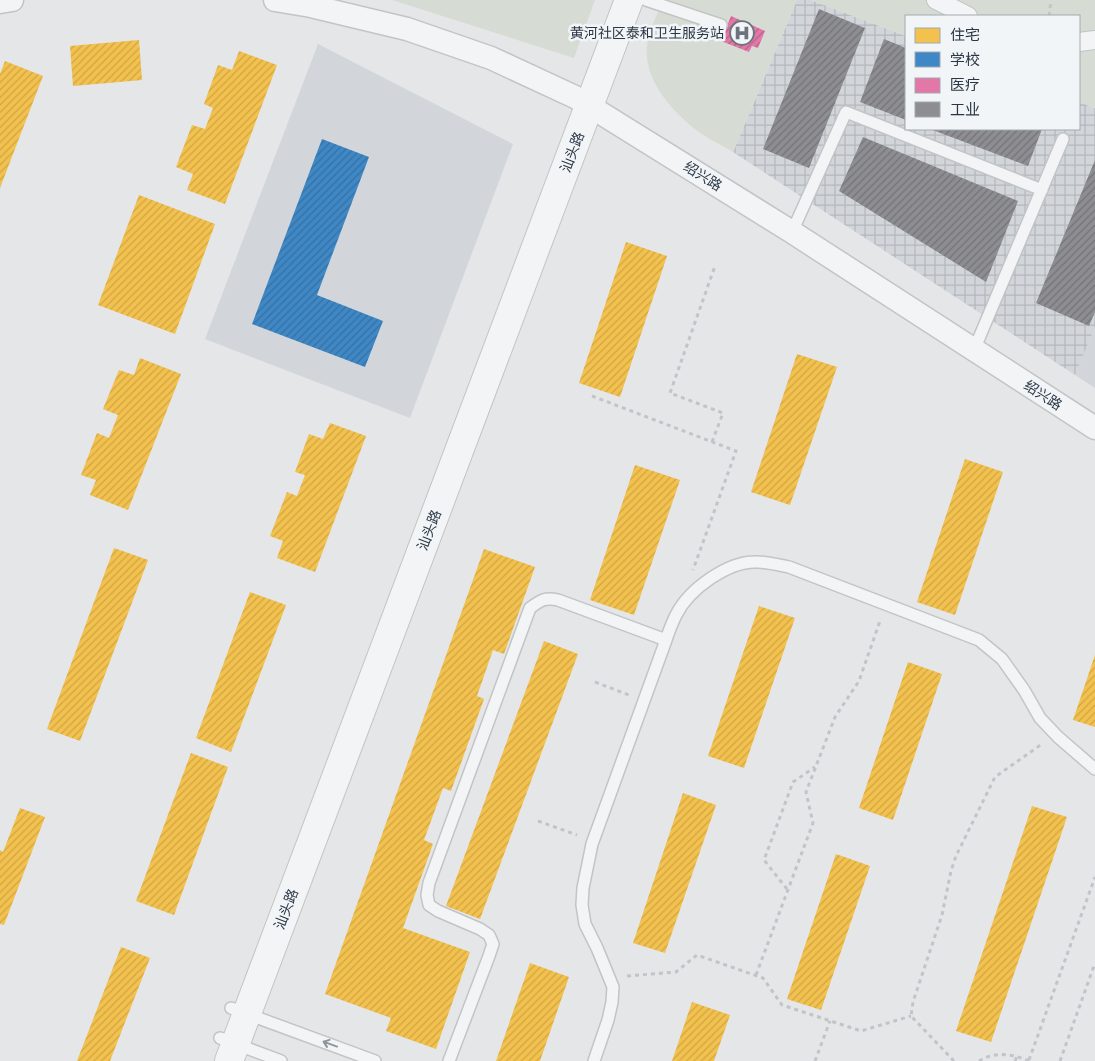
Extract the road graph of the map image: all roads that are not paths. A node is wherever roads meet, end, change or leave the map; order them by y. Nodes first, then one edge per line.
1 (12, 0) edge
2 (275, 0) edge
3 (611, 0) edge
4 (630, 0) edge
5 (646, 0) edge
6 (936, 0) edge
7 (0, 2) edge
8 (966, 15) edge
9 (721, 25) dead end
10 (1095, 40) edge
11 (1080, 42) edge
12 (582, 101) junction
13 (1063, 139) dead end
14 (1042, 190) junction
15 (792, 232) junction
16 (974, 350) junction
17 (1095, 428) edge
18 (666, 640) junction
19 (1095, 769) edge
20 (239, 1011) junction
21 (224, 1051) edge
22 (280, 1061) edge
23 (375, 1061) edge
24 (449, 1061) edge
25 (594, 1061) edge

1 - 7 street
2 - 12 street, 绍兴路
3 - 12 street, 汕头路
4 - 12 street, 汕头路
5 - 9 lane
6 - 8 street
10 - 11 street
12 - 15 street, 绍兴路
12 - 20 street, 汕头路
13 - 14 lane
14 - 15 lane
14 - 16 lane
15 - 16 street, 绍兴路
16 - 17 street, 绍兴路
18 - 19 lane
18 - 24 lane
18 - 25 lane
20 - 21 street, 汕头路
23 -> 20 lane
21 - 22 lane

